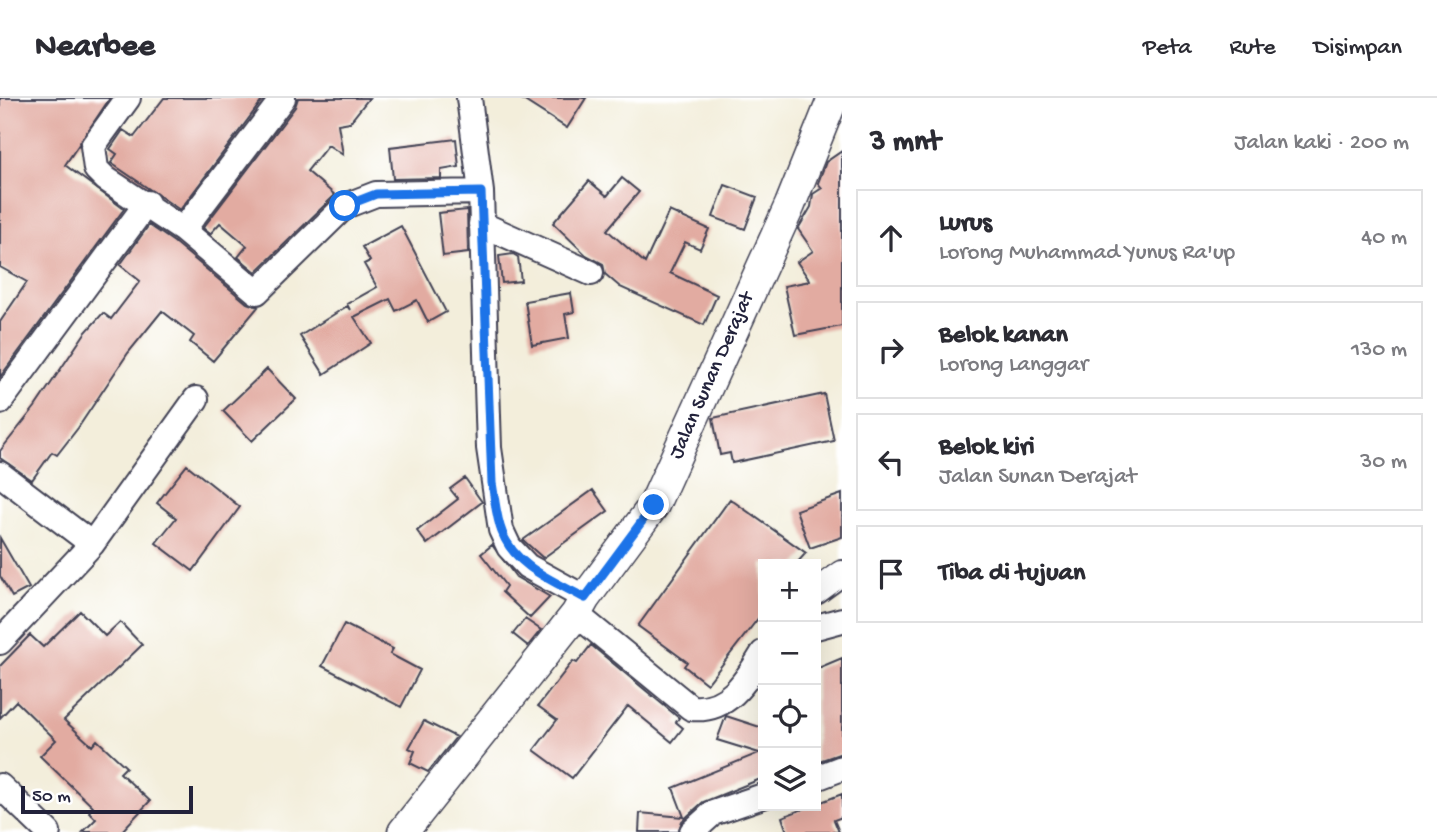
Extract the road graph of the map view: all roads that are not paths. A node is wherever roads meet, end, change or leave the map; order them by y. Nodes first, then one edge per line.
1 (128, 98) edge
2 (283, 98) edge
3 (469, 98) edge
4 (833, 98) edge
5 (481, 192) junction
6 (147, 204) junction
7 (481, 224) junction
8 (183, 230) junction
9 (591, 273) dead end
10 (195, 399) dead end
11 (0, 402) edge
12 (0, 474) edge
13 (92, 544) junction
14 (842, 573) edge
15 (821, 588) edge
16 (581, 606) junction
17 (842, 620) edge
18 (821, 626) edge
19 (0, 642) edge
20 (758, 661) edge
21 (842, 768) edge
22 (821, 776) edge
23 (0, 786) edge
24 (758, 798) edge
25 (48, 832) edge
26 (404, 832) edge
27 (692, 832) edge

1 - 6 street
2 - 8 street
3 - 5 street
4 - 16 street, Jalan Sunan Derajat
5 - 7 street
5 - 8 street
6 - 8 street
6 - 11 street
7 - 9 street
7 - 16 street
10 - 13 street
12 - 13 street
13 - 19 street
14 - 15 street
16 - 20 street
16 - 26 street, Jalan Sunan Derajat
17 - 18 street
21 - 22 street
23 - 25 street
24 - 27 street

